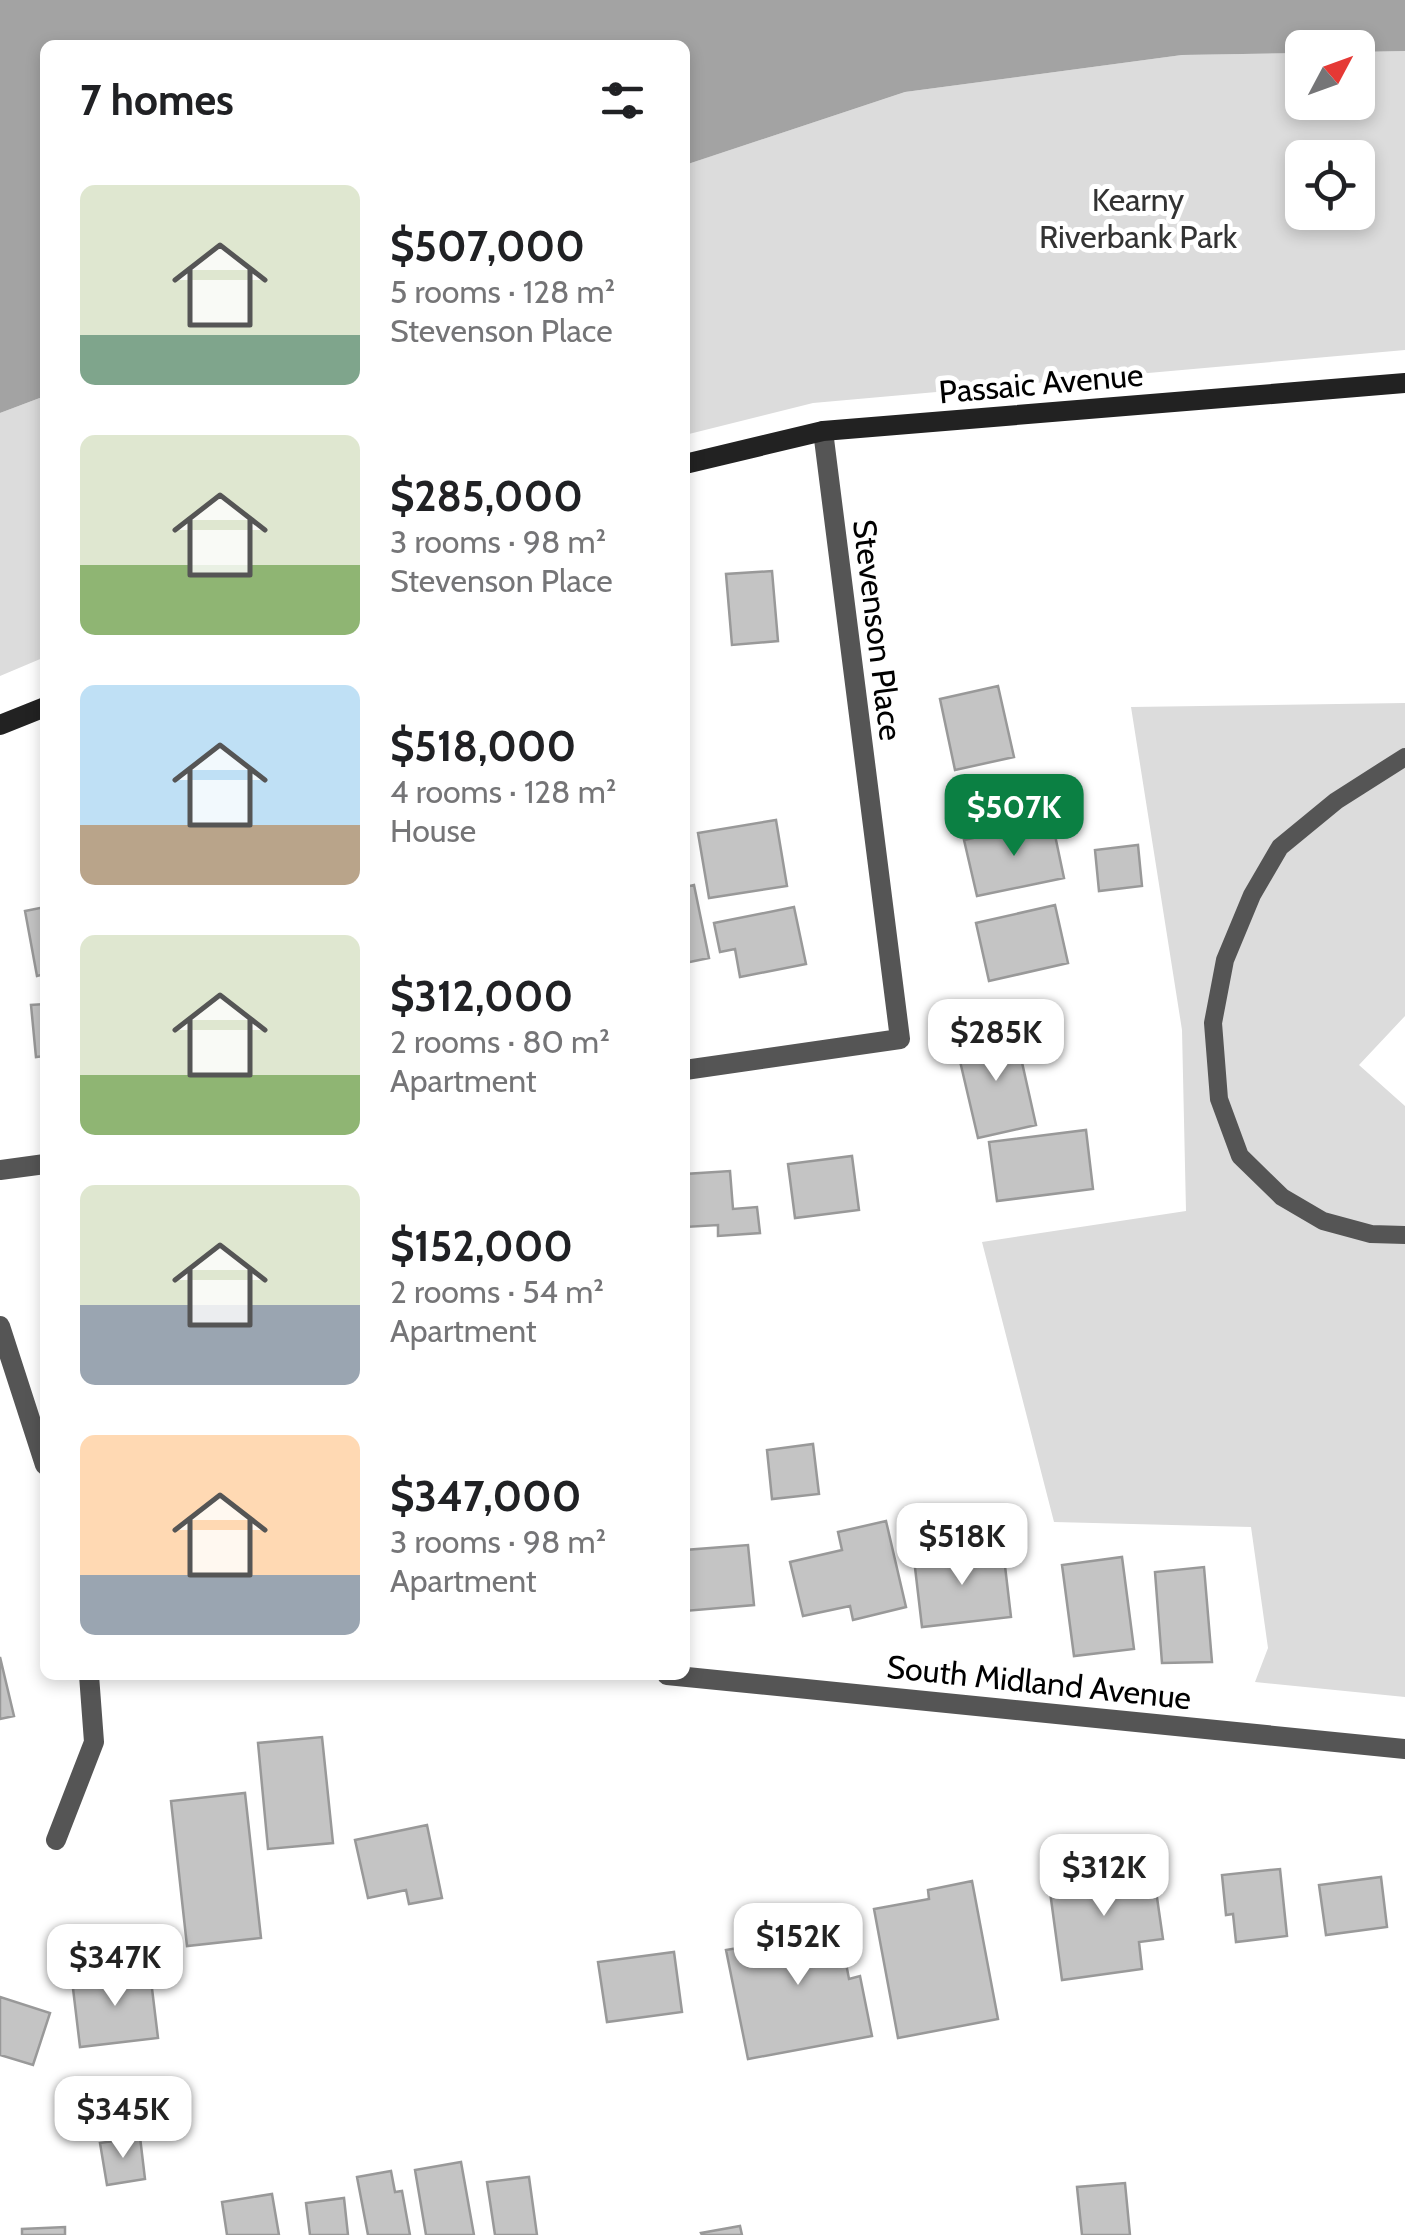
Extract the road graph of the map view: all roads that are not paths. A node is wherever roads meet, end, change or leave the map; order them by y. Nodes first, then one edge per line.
1 (1405, 383) edge
2 (823, 431) junction
3 (690, 463) edge
4 (40, 708) edge
5 (0, 725) edge
6 (1405, 757) edge
7 (690, 1069) edge
8 (40, 1165) edge
9 (0, 1170) edge
10 (1405, 1235) edge
11 (0, 1326) edge
12 (40, 1450) edge
13 (690, 1677) edge
14 (89, 1680) edge
15 (1405, 1748) edge
16 (56, 1840) dead end

1 - 2 main road, Passaic Avenue
2 - 3 main road, Passaic Avenue
2 - 7 street, Stevenson Place
4 - 5 main road
6 - 10 lane
8 - 9 street
11 - 12 street
13 - 15 street, South Midland Avenue
14 - 16 street

